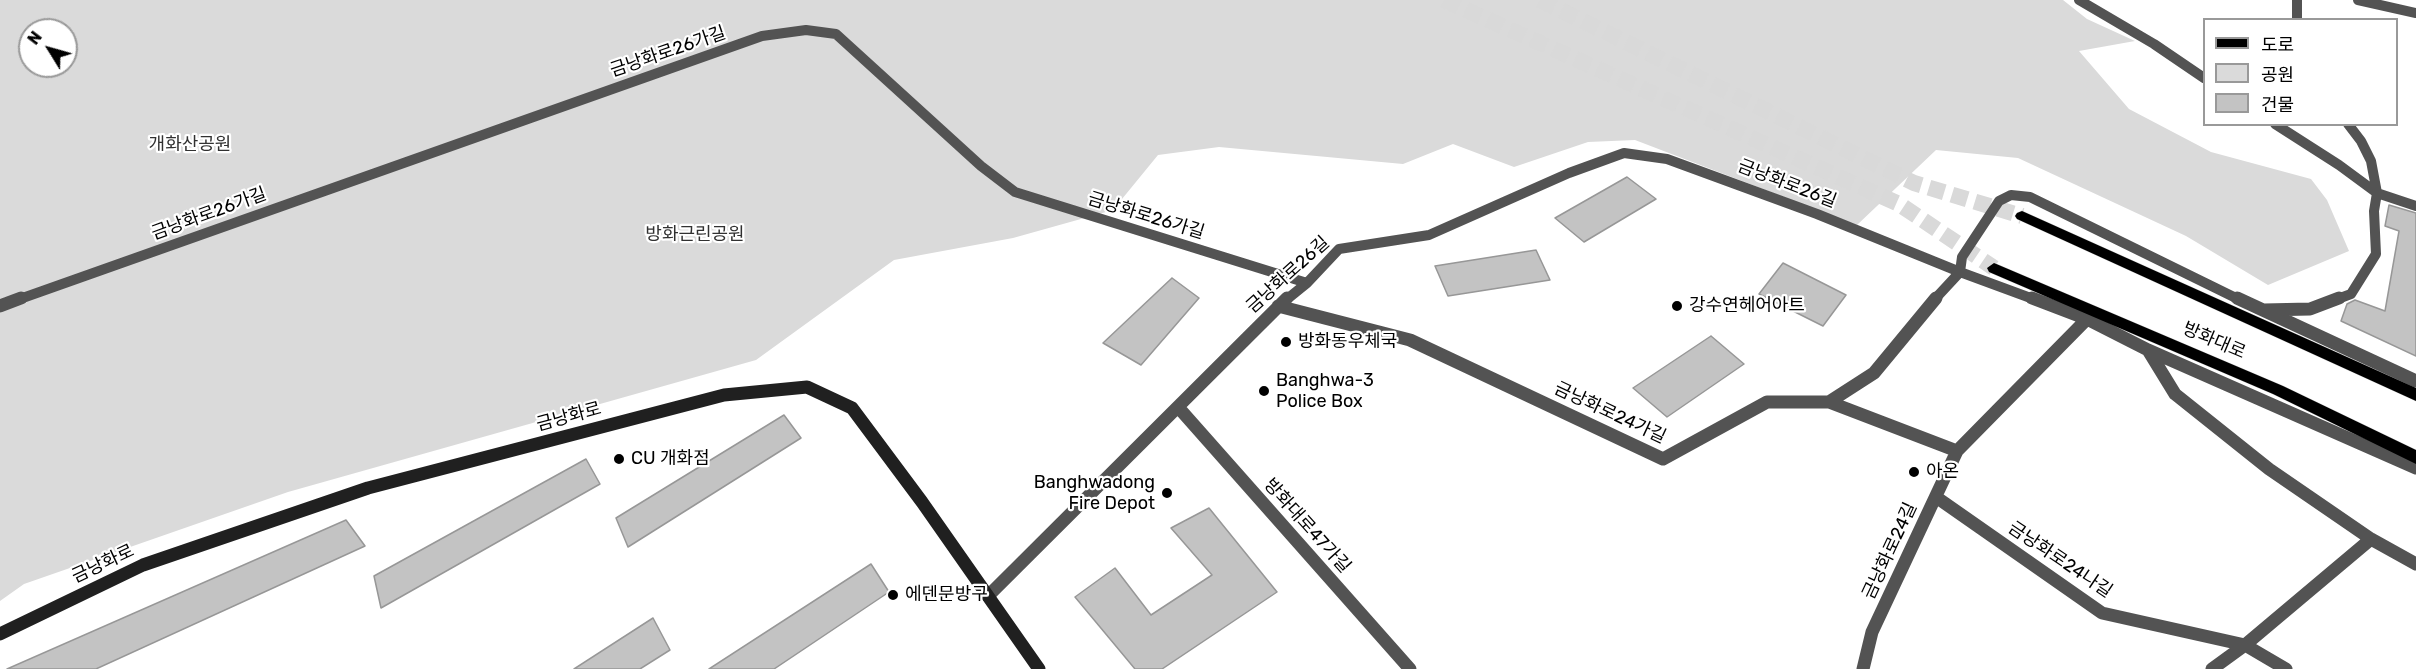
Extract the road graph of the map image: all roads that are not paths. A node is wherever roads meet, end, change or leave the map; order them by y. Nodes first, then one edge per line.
1 (2079, 0) edge
2 (2297, 0) edge
3 (2358, 0) edge
4 (2416, 13) edge
5 (2296, 18) edge
6 (2203, 77) edge
7 (2278, 126) edge
8 (2350, 126) edge
9 (2377, 193) junction
10 (2416, 206) edge
11 (2022, 216) tunnel mouth
12 (1994, 268) tunnel mouth
13 (1960, 273) junction
14 (1307, 283) junction
15 (0, 306) edge
16 (1278, 306) junction
17 (2260, 310) junction
18 (2087, 319) junction
19 (2148, 350) junction
20 (2416, 381) edge
21 (2416, 395) edge
22 (1829, 402) junction
23 (1178, 407) junction
24 (1957, 451) junction
25 (2416, 457) edge
26 (2416, 468) edge
27 (1936, 497) junction
28 (2371, 539) junction
29 (2416, 564) edge
30 (987, 596) junction
31 (0, 634) edge
32 (2245, 645) junction
33 (1039, 669) edge
34 (1410, 669) edge
35 (1863, 669) edge
36 (2212, 669) edge
37 (2286, 669) edge

1 - 6 street
2 - 5 street
3 - 4 street
7 - 9 street
8 - 9 street
9 - 10 street
9 - 17 street
11 - 21 main road, 방화대로
12 - 25 main road, 방화대로
13 - 14 street, 금낭화로26길
13 - 17 street
13 - 18 street, 금낭화로26길
13 - 22 street
14 - 15 street, 금낭화로26가길
14 - 16 street, 금낭화로26길
16 - 22 street, 금낭화로24가길
16 - 23 street, 금낭화로26길
17 - 20 street
18 - 19 street, 금낭화로26길
18 - 24 street
19 - 26 street, 금낭화로26길
19 - 28 street
22 - 24 street, 금낭화로24가길
23 - 30 street, 금낭화로26길
23 - 34 street, 방화대로47가길
24 - 27 street, 금낭화로24길
27 - 32 street, 금낭화로24나길
27 - 35 street, 금낭화로24길
28 - 29 street
28 - 32 street
30 - 31 street, 금낭화로
30 - 33 street, 금낭화로
32 - 36 street
32 - 37 street, 금낭화로24나길

